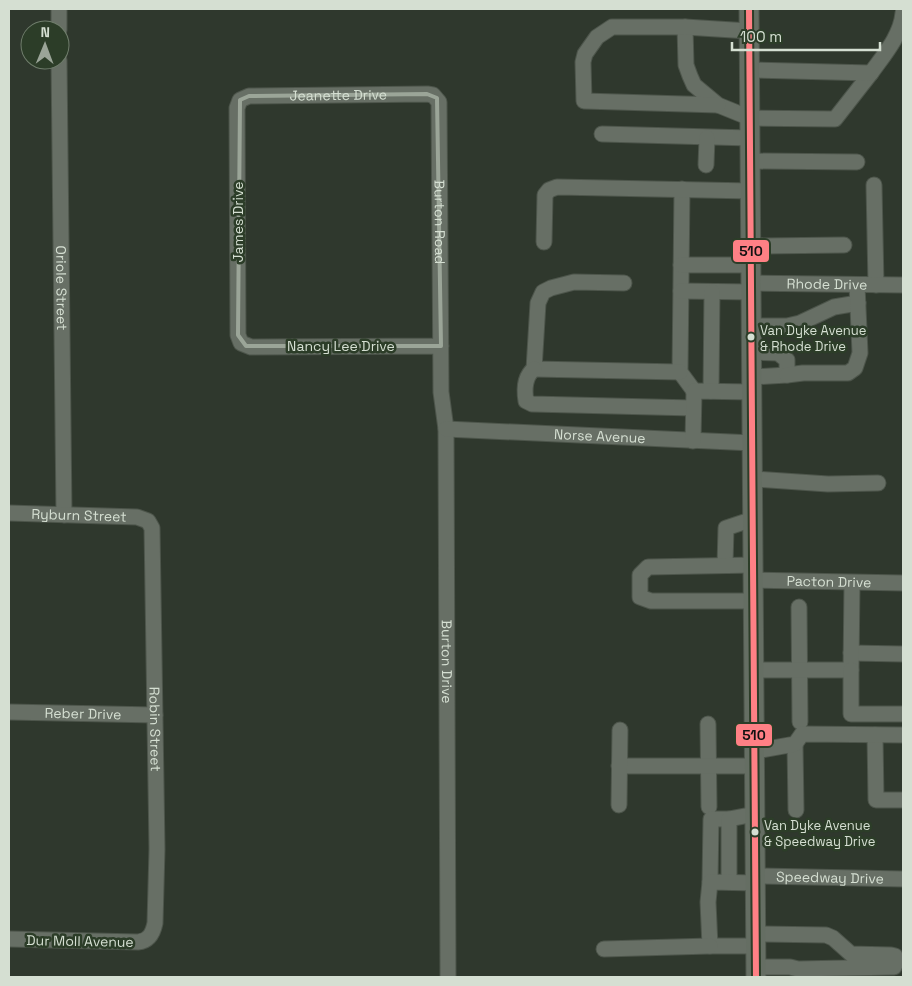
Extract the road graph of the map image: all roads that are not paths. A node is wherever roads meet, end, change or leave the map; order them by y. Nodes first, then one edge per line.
1 (749, 9) edge
2 (903, 13) edge
3 (686, 27) junction
4 (750, 31) junction
5 (60, 70) edge
6 (750, 70) junction
7 (870, 73) junction
8 (437, 98) joint
9 (240, 100) joint
10 (718, 104) junction
11 (750, 118) junction
12 (602, 134) dead end
13 (707, 138) junction
14 (750, 138) junction
15 (750, 160) junction
16 (857, 162) dead end
17 (706, 165) dead end
18 (874, 185) dead end
19 (682, 189) junction
20 (751, 191) junction
21 (544, 242) dead end
22 (844, 245) dead end
23 (752, 246) junction
24 (681, 265) junction
25 (752, 280) junction
26 (624, 283) dead end
27 (857, 284) junction
28 (876, 284) junction
29 (903, 284) edge
30 (681, 291) junction
31 (712, 292) junction
32 (858, 303) junction
33 (752, 326) junction
34 (241, 343) joint
35 (441, 346) junction
36 (752, 352) junction
37 (534, 369) junction
38 (680, 372) junction
39 (782, 375) junction
40 (752, 385) junction
41 (694, 391) junction
42 (712, 391) junction
43 (693, 408) junction
44 (446, 430) junction
45 (693, 441) junction
46 (753, 443) junction
47 (753, 480) junction
48 (878, 483) dead end
49 (9, 513) edge
50 (64, 515) junction
51 (753, 519) junction
52 (148, 521) joint
53 (725, 565) junction
54 (754, 572) junction
55 (852, 583) junction
56 (903, 583) edge
57 (754, 601) junction
58 (799, 607) dead end
59 (851, 653) junction
60 (903, 654) edge
61 (754, 670) junction
62 (851, 670) junction
63 (800, 671) junction
64 (9, 712) edge
65 (903, 714) edge
66 (156, 715) junction
67 (800, 722) dead end
68 (708, 724) dead end
69 (620, 730) dead end
70 (875, 735) junction
71 (903, 735) edge
72 (795, 744) junction
73 (755, 759) junction
74 (619, 766) junction
75 (709, 766) junction
76 (903, 800) edge
77 (619, 805) dead end
78 (708, 807) dead end
79 (796, 810) dead end
80 (755, 814) junction
81 (730, 819) junction
82 (903, 878) edge
83 (756, 879) junction
84 (710, 882) junction
85 (729, 882) junction
86 (150, 937) joint
87 (9, 940) edge
88 (756, 940) junction
89 (710, 946) junction
90 (604, 949) dead end
91 (756, 972) edge
92 (448, 977) edge

1 - 4 main road
2 - 7 street
3 - 4 street
3 - 10 street
3 - 10 street
4 - 6 main road
5 - 50 street, Oriole Street
6 - 7 street
6 - 11 main road
7 - 11 street
8 - 9 street, Jeanette Drive
8 - 35 street, Burton Road
9 - 34 street, James Drive
10 - 11 street
11 - 14 main road
12 - 13 street
13 - 14 street
13 - 17 street
14 - 15 main road
15 - 16 street
15 - 20 main road
18 - 28 street
19 - 20 street
19 - 21 street
19 - 24 street
20 - 23 main road
22 - 23 street
23 - 25 main road
24 - 25 street
24 - 30 street
25 - 27 street, Rhode Drive
25 - 31 street
25 - 33 main road
26 - 37 street
27 - 28 street, Rhode Drive
27 - 32 street
28 - 29 street, Rhode Drive
30 - 31 street
30 - 38 street
31 - 42 street
32 - 33 street
32 - 39 street
33 - 36 main road
34 - 35 street, Nancy Lee Drive
35 - 44 street, Burton Drive
36 - 39 street
36 - 40 main road
37 - 38 street
37 - 43 street
38 - 41 street
39 - 40 street
40 - 42 street
40 - 46 main road
41 - 42 street
41 - 43 street
43 - 45 street
44 - 45 street, Norse Avenue
44 - 92 street, Burton Drive
45 - 46 street, Norse Avenue
46 - 47 main road
47 - 48 street
47 - 51 main road
49 - 50 street, Ryburn Street
50 - 52 street, Ryburn Street
51 - 53 street
51 - 54 main road
52 - 66 street, Robin Street
53 - 54 street, Pacton Drive
53 - 57 street, Pacton Drive
54 - 55 street, Pacton Drive
54 - 57 main road
55 - 56 street, Pacton Drive
55 - 59 street
57 - 61 main road
58 - 63 street
59 - 60 street
59 - 62 street
61 - 63 street
61 - 73 main road
62 - 63 street
62 - 65 street
63 - 67 street
64 - 66 street, Reber Drive
66 - 86 street, Robin Street
68 - 75 street
69 - 74 street
70 - 71 street
70 - 72 street
70 - 76 street
72 - 73 street
72 - 79 street
73 - 75 street
73 - 80 main road
74 - 75 street
74 - 77 street
75 - 78 street
80 - 81 street
80 - 83 main road
81 - 84 street
81 - 85 street
82 - 83 street, Speedway Drive
83 - 85 street, Speedway Drive
83 - 88 main road
84 - 85 street, Speedway Drive
84 - 89 street
86 - 87 street, Dur Moll Avenue
88 - 89 street
88 - 91 main road
88 - 91 street
89 - 90 street

